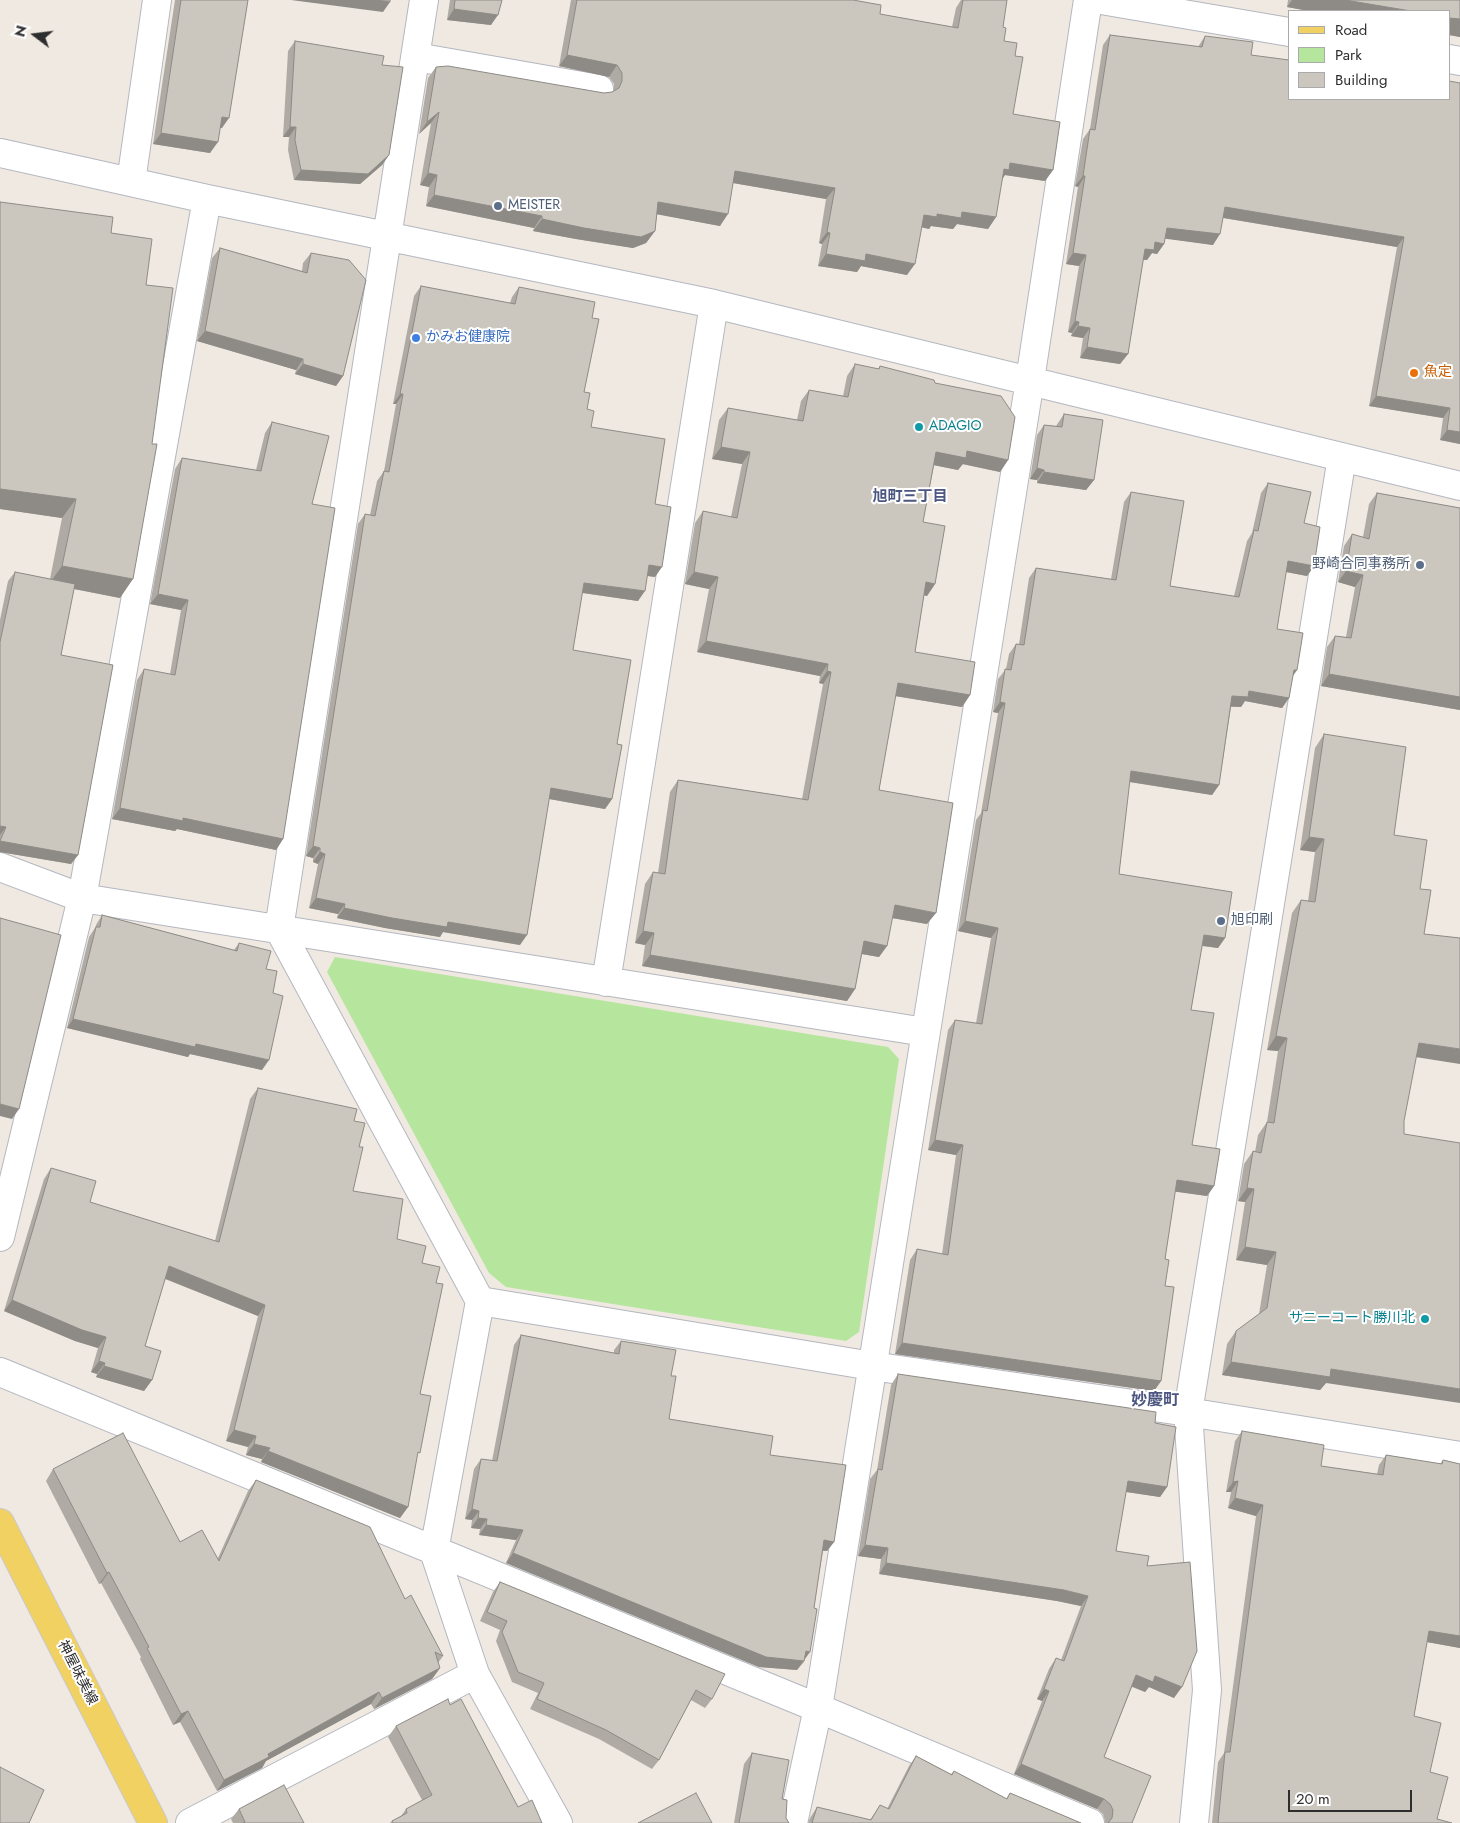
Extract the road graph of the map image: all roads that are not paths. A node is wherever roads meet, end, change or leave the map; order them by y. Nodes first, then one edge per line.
1 (157, 0) edge
2 (424, 0) edge
3 (1088, 0) edge
4 (1101, 0) edge
5 (1288, 32) edge
6 (416, 57) junction
7 (599, 89) dead end
8 (0, 153) edge
9 (131, 182) junction
10 (207, 199) junction
11 (388, 236) junction
12 (714, 304) junction
13 (1030, 380) junction
14 (1342, 457) junction
15 (1460, 486) edge
16 (0, 867) edge
17 (82, 898) junction
18 (279, 929) junction
19 (606, 982) junction
20 (925, 1032) junction
21 (0, 1237) edge
22 (480, 1301) junction
23 (872, 1366) junction
24 (0, 1372) edge
25 (1188, 1412) junction
26 (1460, 1456) edge
27 (0, 1523) edge
28 (434, 1552) junction
29 (476, 1674) junction
30 (818, 1708) junction
31 (153, 1823) edge
32 (190, 1823) edge
33 (558, 1823) edge
34 (793, 1823) edge
35 (1090, 1823) edge
36 (1194, 1823) edge

1 - 9 street
2 - 6 street
3 - 13 street
4 - 5 street
6 - 7 street
6 - 11 street
8 - 9 street
9 - 10 street
10 - 11 street
10 - 17 street
11 - 12 street
11 - 18 street
12 - 13 street
12 - 19 street
13 - 14 street
13 - 20 street
14 - 15 street
14 - 25 street
16 - 17 street
17 - 18 street
17 - 21 street
18 - 19 street
18 - 22 street
19 - 20 street
20 - 23 street
22 - 23 street
22 - 28 street
23 - 25 street
23 - 30 street
24 - 28 street
25 - 26 street
25 - 36 street
27 - 31 main road, 神屋味美線
28 - 29 street
28 - 30 street
29 - 32 street
29 - 33 street
30 - 34 street
30 - 35 street

